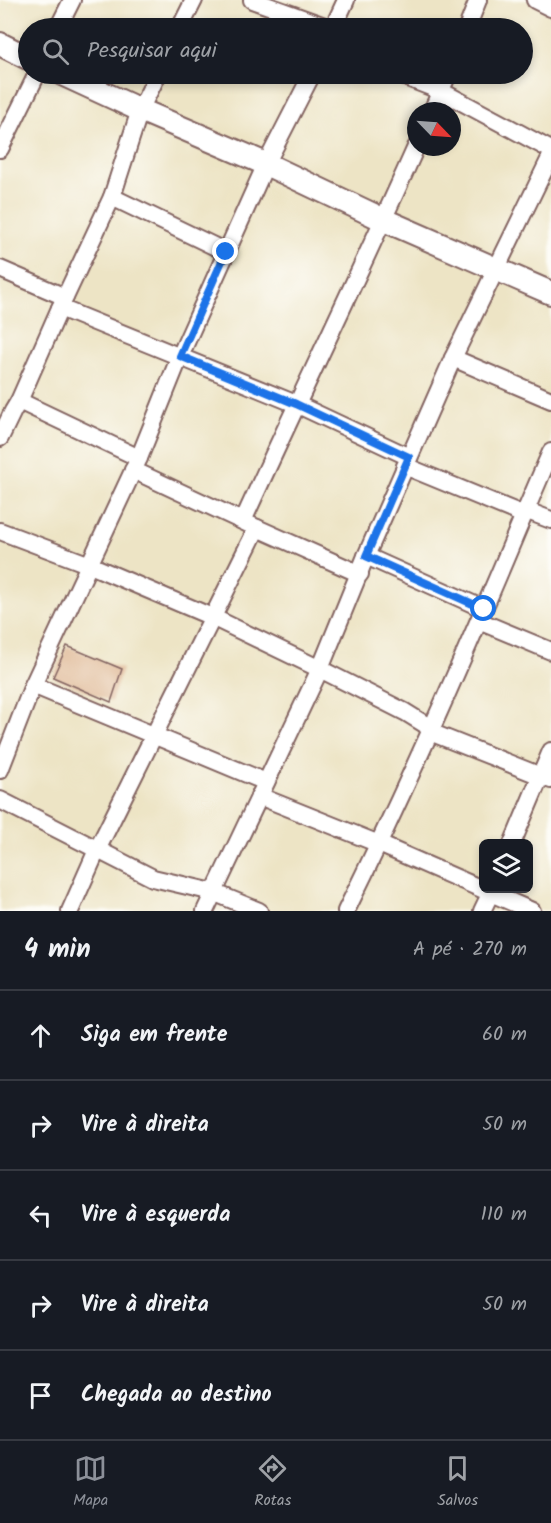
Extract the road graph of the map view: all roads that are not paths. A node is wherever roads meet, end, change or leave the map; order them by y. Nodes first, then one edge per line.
1 (72, 0) edge
2 (194, 0) edge
3 (252, 0) edge
4 (346, 0) edge
5 (478, 0) edge
6 (535, 0) edge
7 (551, 8) edge
8 (63, 18) edge
9 (185, 18) edge
10 (303, 18) edge
11 (337, 18) edge
12 (471, 18) edge
13 (0, 44) edge
14 (18, 53) edge
15 (32, 84) edge
16 (84, 84) edge
17 (153, 84) edge
18 (307, 84) edge
19 (421, 84) edge
20 (444, 84) edge
21 (441, 92) junction
22 (436, 102) edge
23 (140, 110) junction
24 (0, 149) edge
25 (551, 150) edge
26 (412, 156) edge
27 (551, 156) edge
28 (266, 164) junction
29 (112, 197) junction
30 (384, 220) junction
31 (226, 252) junction
32 (0, 269) edge
33 (497, 269) junction
34 (551, 293) edge
35 (63, 303) junction
36 (180, 356) junction
37 (453, 358) junction
38 (551, 400) edge
39 (296, 404) junction
40 (11, 405) edge
41 (0, 438) edge
42 (551, 452) edge
43 (407, 462) junction
44 (136, 464) junction
45 (524, 512) junction
46 (551, 520) edge
47 (250, 525) junction
48 (0, 531) edge
49 (366, 556) junction
50 (90, 565) junction
51 (360, 574) junction
52 (482, 615) junction
53 (212, 617) junction
54 (551, 651) edge
55 (320, 669) junction
56 (33, 685) junction
57 (430, 732) junction
58 (154, 736) junction
59 (551, 751) edge
60 (0, 770) edge
61 (546, 778) edge
62 (262, 789) junction
63 (0, 800) edge
64 (514, 839) edge
65 (379, 844) junction
66 (97, 850) junction
67 (479, 886) edge
68 (213, 892) junction
69 (491, 893) edge
70 (496, 893) edge
71 (70, 911) edge
72 (205, 911) edge
73 (259, 911) edge
74 (346, 911) edge
75 (482, 911) edge
76 (532, 911) edge

1 - 8 street
2 - 9 street
3 - 10 street
4 - 11 street
5 - 12 street
6 - 7 street
13 - 14 street
15 - 24 street
16 - 23 street
17 - 23 street
18 - 28 street
19 - 21 street
20 - 21 street
21 - 22 street
21 - 25 street
23 - 28 street
23 - 29 street
26 - 30 street
27 - 33 street
28 - 30 street
28 - 31 street
29 - 31 street
29 - 35 street
30 - 33 street
30 - 39 street
31 - 36 street
32 - 35 street
33 - 34 street
33 - 37 street
35 - 36 street
35 - 40 street
36 - 39 street
36 - 44 street
37 - 38 street
37 - 43 street
39 - 43 street
39 - 47 street
40 - 41 street
40 - 44 street
42 - 45 street
43 - 45 street
43 - 49 street
44 - 47 street
44 - 50 street
45 - 46 street
45 - 52 street
47 - 51 street
47 - 53 street
48 - 50 street
49 - 51 street
49 - 52 street
50 - 53 street
50 - 56 street
51 - 55 street
52 - 54 street
52 - 57 street
53 - 55 street
53 - 58 street
55 - 57 street
55 - 62 street
56 - 58 street
56 - 60 street
57 - 61 street
57 - 65 street
58 - 62 street
58 - 66 street
59 - 61 street
61 - 64 street
62 - 65 street
62 - 68 street
63 - 66 street
65 - 67 street
65 - 74 street
66 - 68 street
66 - 71 street
68 - 72 street
68 - 73 street
69 - 75 street
70 - 76 street

